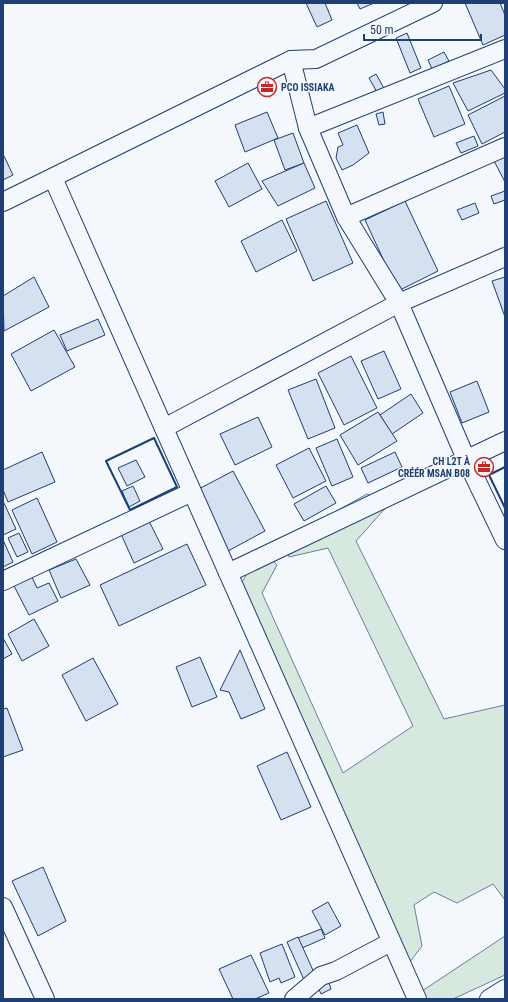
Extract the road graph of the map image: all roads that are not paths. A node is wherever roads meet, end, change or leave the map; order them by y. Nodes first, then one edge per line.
1 (434, 3) edge
2 (505, 49) edge
3 (291, 60) junction
4 (308, 128) junction
5 (505, 147) edge
6 (53, 178) junction
7 (3, 202) edge
8 (346, 217) junction
9 (505, 257) edge
10 (399, 303) junction
11 (164, 428) junction
12 (505, 440) edge
13 (466, 459) junction
14 (192, 492) junction
15 (505, 540) edge
16 (228, 573) junction
17 (3, 581) edge
18 (3, 907) edge
19 (391, 942) junction
20 (505, 989) edge
21 (45, 999) edge
22 (294, 999) edge
23 (417, 999) edge
24 (490, 999) edge

1 - 3 street
2 - 4 street
3 - 4 street
3 - 6 street
4 - 8 street
5 - 8 street
6 - 7 street
6 - 11 street
8 - 10 street
9 - 10 street
10 - 11 street
10 - 13 street
11 - 14 street
12 - 13 street
13 - 15 street
13 - 16 street
14 - 16 street
14 - 17 street
16 - 19 street
18 - 21 street
19 - 22 street
19 - 23 street
20 - 24 street

